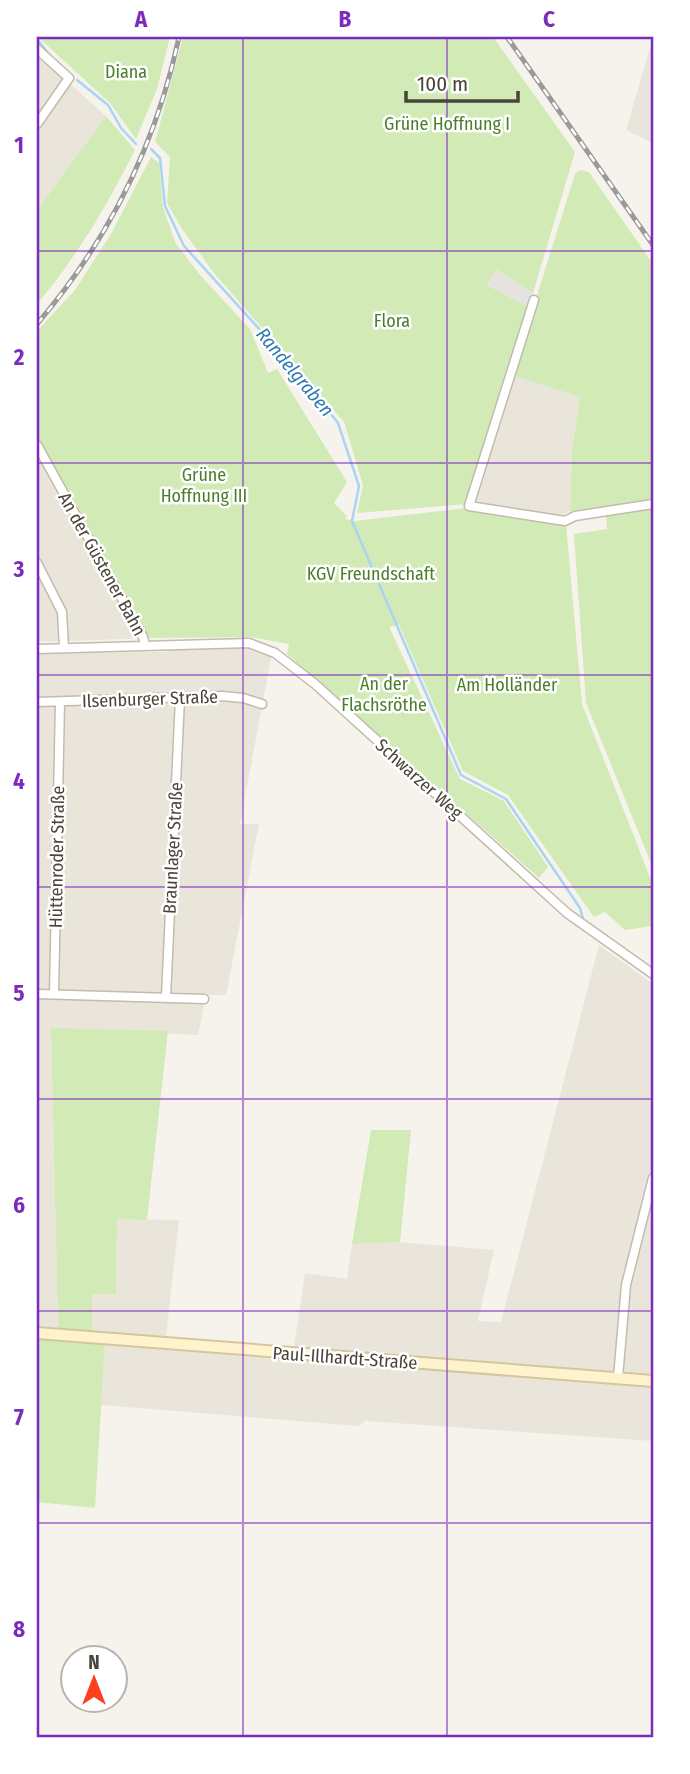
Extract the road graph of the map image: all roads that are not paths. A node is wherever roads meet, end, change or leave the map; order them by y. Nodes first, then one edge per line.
1 (37, 50) edge
2 (37, 124) edge
3 (534, 300) dead end
4 (37, 445) edge
5 (653, 504) edge
6 (37, 563) edge
7 (145, 646) junction
8 (64, 648) junction
9 (37, 649) edge
10 (180, 698) junction
11 (37, 702) edge
12 (60, 702) junction
13 (262, 704) dead end
14 (653, 974) edge
15 (37, 994) edge
16 (54, 994) junction
17 (166, 997) junction
18 (204, 999) dead end
19 (653, 1178) edge
20 (37, 1333) edge
21 (618, 1378) junction
22 (653, 1381) edge

1 - 2 street
3 - 5 street
4 - 7 street, An der Güstener Bahn
6 - 8 street
7 - 8 street, Schwarzer Weg
7 - 14 street, Schwarzer Weg
8 - 9 street, Schwarzer Weg
10 - 12 street, Ilsenburger Straße
10 - 13 street, Ilsenburger Straße
10 - 17 street, Braunlager Straße
11 - 12 street, Ilsenburger Straße
12 - 16 street, Hüttenroder Straße
15 - 16 street
16 - 17 street
17 - 18 street
19 - 21 street
20 - 21 street, Paul-Illhardt-Straße
21 - 22 street, Paul-Illhardt-Straße

